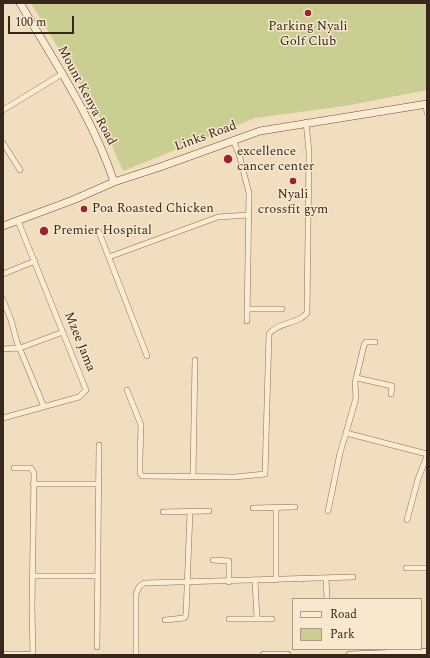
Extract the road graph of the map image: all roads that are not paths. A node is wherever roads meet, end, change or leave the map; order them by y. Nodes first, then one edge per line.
1 (20, 3) edge
2 (62, 74) junction
3 (427, 104) edge
4 (3, 110) edge
5 (427, 113) edge
6 (306, 122) junction
7 (233, 140) junction
8 (3, 142) edge
9 (20, 170) dead end
10 (114, 182) junction
11 (249, 215) junction
12 (18, 220) junction
13 (3, 226) edge
14 (99, 232) dead end
15 (109, 257) junction
16 (35, 261) junction
17 (3, 274) edge
18 (3, 300) edge
19 (248, 309) junction
20 (282, 309) dead end
21 (247, 321) dead end
22 (63, 332) junction
23 (375, 342) dead end
24 (20, 348) junction
25 (3, 349) edge
26 (147, 356) dead end
27 (195, 360) dead end
28 (357, 378) junction
29 (127, 390) dead end
30 (391, 394) dead end
31 (44, 407) junction
32 (3, 418) edge
33 (346, 433) junction
34 (99, 445) dead end
35 (427, 455) edge
36 (14, 468) dead end
37 (193, 476) junction
38 (33, 484) junction
39 (98, 484) junction
40 (296, 507) dead end
41 (253, 508) dead end
42 (276, 508) junction
43 (209, 511) dead end
44 (328, 511) dead end
45 (163, 512) dead end
46 (190, 512) junction
47 (407, 520) dead end
48 (213, 560) dead end
49 (406, 568) dead end
50 (427, 568) edge
51 (32, 576) junction
52 (98, 576) junction
53 (353, 577) dead end
54 (326, 579) junction
55 (276, 580) junction
56 (256, 581) junction
57 (187, 582) junction
58 (229, 582) junction
59 (327, 598) edge
60 (258, 618) junction
61 (229, 619) dead end
62 (272, 619) dead end
63 (165, 620) dead end
64 (97, 647) dead end
65 (427, 652) edge
66 (3, 655) edge
67 (32, 655) edge
68 (136, 655) edge
69 (264, 655) edge
70 (287, 655) edge
71 (350, 655) edge
72 (367, 655) edge

1 - 2 main road, Mount Kenya Road
2 - 4 street
2 - 10 main road, Mount Kenya Road
3 - 5 street
3 - 6 main road, Links Road
6 - 7 main road, Links Road
6 - 37 street
7 - 10 main road, Links Road
7 - 11 street
8 - 9 street
10 - 12 main road, Links Road
11 - 15 street
11 - 19 street
12 - 13 main road, Links Road
12 - 16 street, Mzee Jama
14 - 15 street
15 - 26 street
16 - 17 street
16 - 22 street, Mzee Jama
18 - 24 street
19 - 20 street
19 - 21 street
22 - 24 street
22 - 31 street, Mzee Jama
23 - 28 street
24 - 25 street
24 - 31 street
27 - 37 street
28 - 30 street
28 - 33 street
29 - 37 street
31 - 32 street, Mzee Jama
33 - 35 street
33 - 44 street
34 - 39 street
35 - 47 street
36 - 38 street
38 - 39 street
38 - 51 street
39 - 52 street
40 - 42 street
41 - 42 street
42 - 55 street
43 - 46 street
45 - 46 street
46 - 57 street
48 - 58 street
49 - 50 street
51 - 52 street
51 - 67 street
52 - 64 street
53 - 54 street
54 - 55 street
54 - 59 street
55 - 56 street
56 - 58 street
56 - 60 street
57 - 58 street
57 - 63 street
57 - 68 street
60 - 61 street
60 - 62 street
65 - 72 main road
66 - 67 main road
69 - 70 main road
71 - 72 main road

